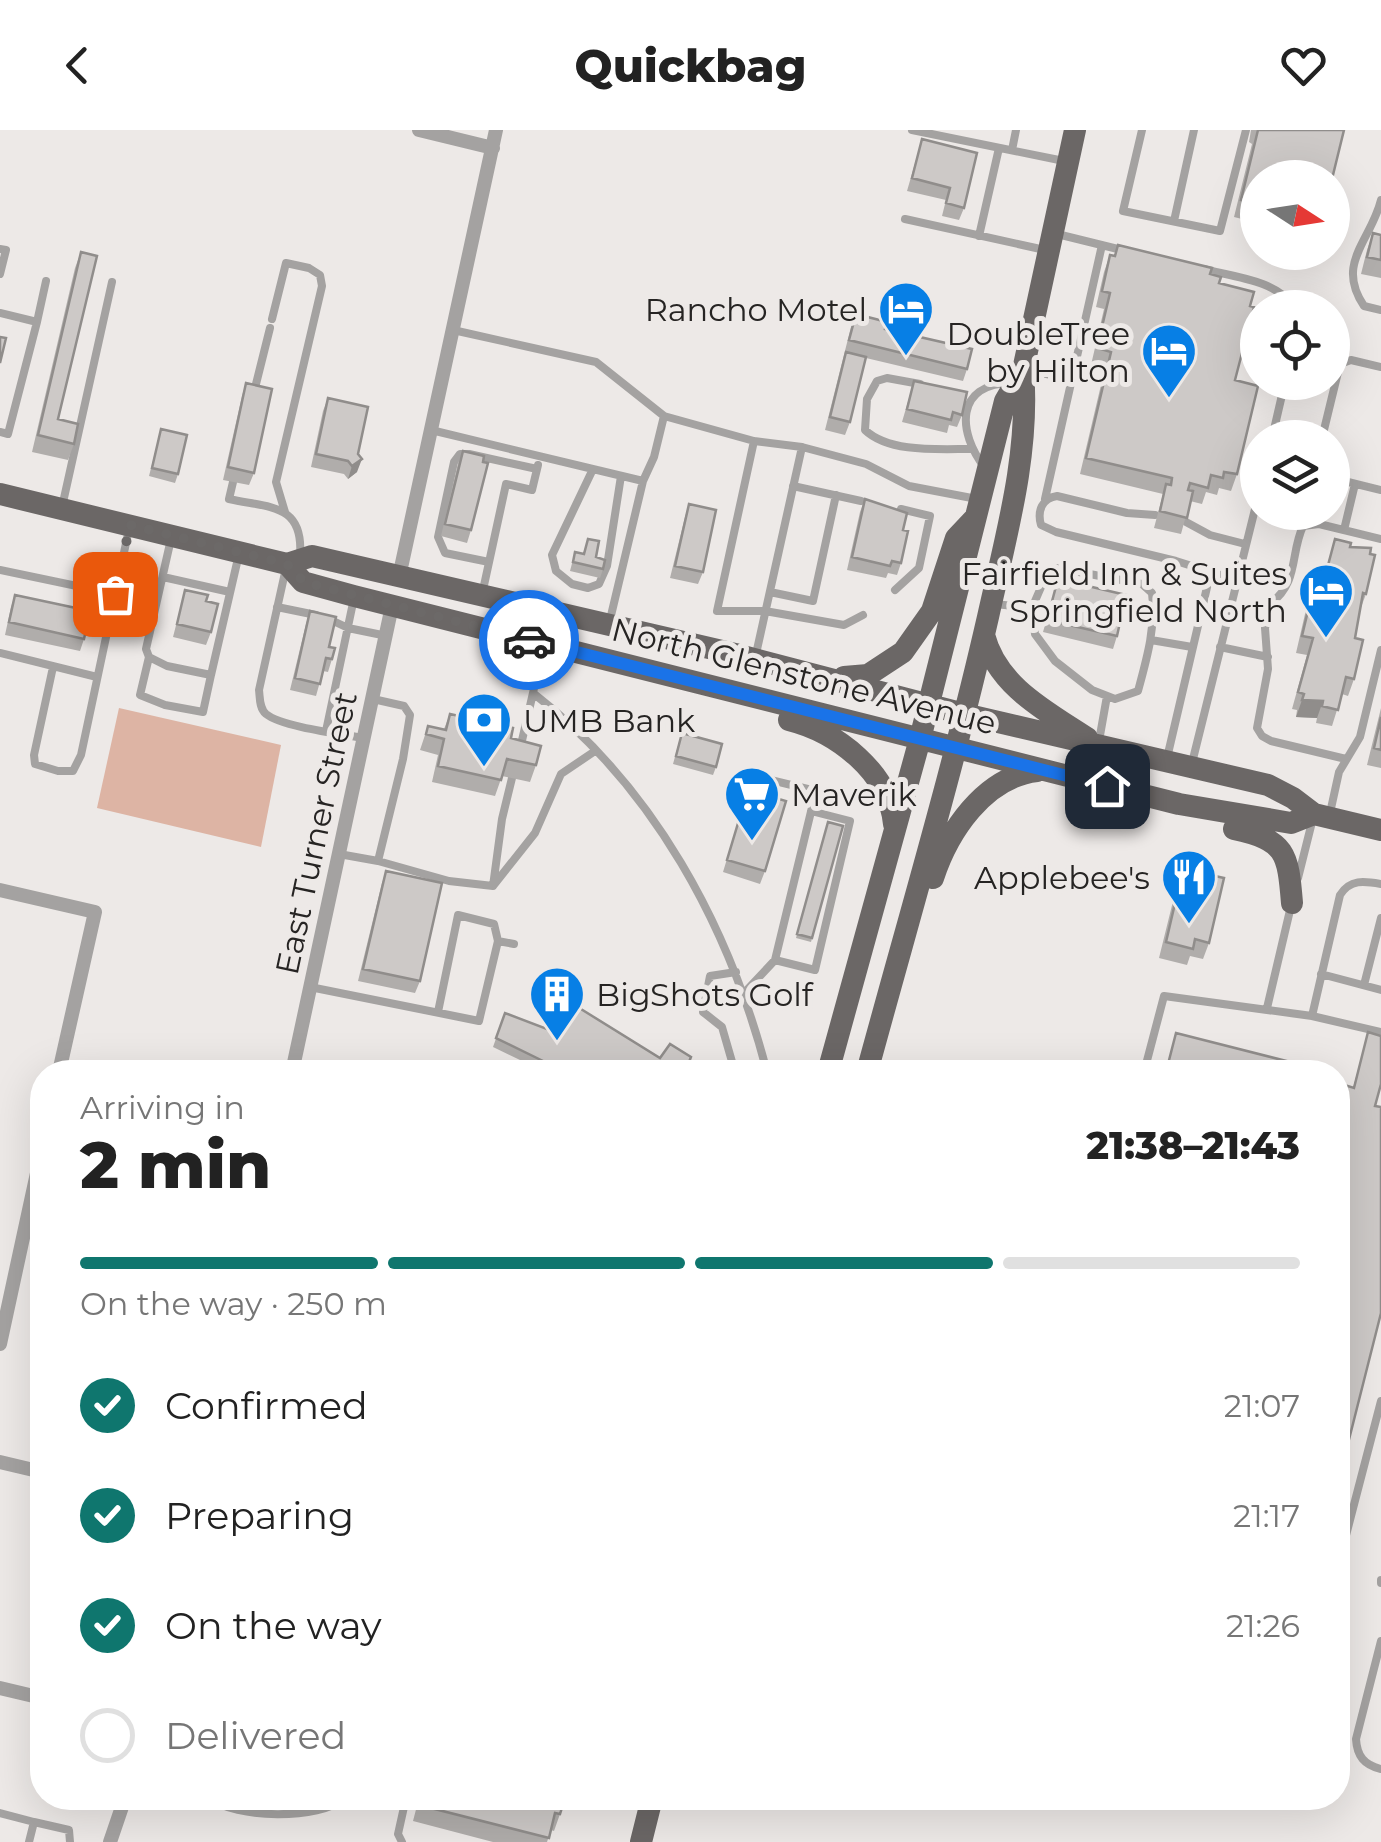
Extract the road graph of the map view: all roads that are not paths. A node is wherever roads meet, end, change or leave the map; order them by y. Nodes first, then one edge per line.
1 (418, 130) edge
2 (496, 130) edge
3 (912, 130) edge
4 (1016, 130) edge
5 (1076, 130) edge
6 (1142, 130) edge
7 (1194, 130) edge
8 (1246, 130) edge
9 (956, 134) edge
10 (492, 148) junction
11 (999, 148) junction
12 (1012, 150) junction
13 (1068, 162) junction
14 (1381, 200) edge
15 (906, 219) dead end
16 (1174, 221) junction
17 (979, 236) junction
18 (1051, 242) junction
19 (1102, 245) junction
20 (0, 249) edge
21 (1136, 253) edge
22 (1186, 265) edge
23 (0, 274) edge
24 (46, 282) dead end
25 (112, 282) dead end
26 (1278, 290) edge
27 (1381, 310) edge
28 (0, 314) edge
29 (37, 322) junction
30 (452, 330) junction
31 (1381, 367) edge
32 (1021, 374) junction
33 (1071, 380) junction
34 (936, 388) edge
35 (955, 392) edge
36 (973, 396) junction
37 (252, 398) edge
38 (664, 416) junction
39 (1326, 420) edge
40 (431, 430) junction
41 (4, 433) edge
42 (754, 441) junction
43 (802, 447) junction
44 (970, 448) junction
45 (540, 456) junction
46 (593, 468) junction
47 (537, 469) junction
48 (988, 472) junction
49 (621, 476) junction
50 (643, 481) junction
51 (233, 482) edge
52 (1350, 483) edge
53 (1355, 484) junction
54 (794, 486) junction
55 (1381, 490) edge
56 (0, 494) edge
57 (836, 495) junction
58 (861, 500) edge
59 (1045, 501) junction
60 (1350, 505) edge
61 (61, 508) junction
62 (980, 508) junction
63 (901, 509) edge
64 (285, 512) junction
65 (1155, 515) dead end
66 (1186, 522) edge
67 (130, 525) junction
68 (1249, 530) edge
69 (1303, 530) edge
70 (1344, 530) edge
71 (172, 535) junction
72 (1381, 539) edge
73 (1245, 544) junction
74 (240, 552) junction
75 (489, 562) junction
76 (296, 569) junction
77 (0, 570) edge
78 (162, 577) junction
79 (398, 577) junction
80 (1227, 578) junction
81 (1233, 589) junction
82 (895, 590) dead end
83 (230, 592) junction
84 (770, 592) junction
85 (115, 594) junction
86 (354, 596) junction
87 (482, 596) junction
88 (518, 604) junction
89 (991, 604) junction
90 (277, 606) junction
91 (392, 606) junction
92 (1032, 608) junction
93 (765, 611) junction
94 (863, 615) dead end
95 (609, 624) junction
96 (348, 628) junction
97 (984, 635) junction
98 (387, 636) junction
99 (1151, 640) junction
100 (543, 643) junction
101 (1192, 647) junction
102 (1220, 647) junction
103 (1381, 650) edge
104 (576, 651) junction
105 (0, 652) edge
106 (149, 657) junction
107 (1268, 657) junction
108 (755, 659) junction
109 (54, 667) junction
110 (211, 675) junction
111 (821, 676) junction
112 (97, 677) junction
113 (533, 693) junction
114 (1107, 696) junction
115 (373, 698) junction
116 (928, 705) junction
117 (964, 714) junction
118 (326, 731) junction
119 (364, 738) junction
120 (920, 739) junction
121 (1099, 746) junction
122 (956, 748) junction
123 (594, 751) junction
124 (518, 758) edge
125 (1346, 759) junction
126 (1166, 762) junction
127 (1190, 767) junction
128 (1046, 770) junction
129 (754, 776) dead end
130 (512, 778) edge
131 (1138, 794) junction
132 (811, 811) junction
133 (1321, 816) junction
134 (894, 828) junction
135 (1381, 830) edge
136 (339, 854) junction
137 (378, 861) junction
138 (1381, 884) edge
139 (493, 886) junction
140 (0, 890) edge
141 (1292, 903) junction
142 (1381, 918) edge
143 (498, 940) junction
144 (514, 944) dead end
145 (775, 960) junction
146 (1370, 961) junction
147 (1381, 964) edge
148 (736, 972) junction
149 (1321, 974) junction
150 (1364, 985) junction
151 (310, 987) junction
152 (1381, 990) edge
153 (745, 992) junction
154 (1266, 1008) junction
155 (438, 1012) junction
156 (1312, 1016) junction
157 (1381, 1032) edge
158 (62, 1060) edge
159 (295, 1060) edge
160 (732, 1060) edge
161 (764, 1060) edge
162 (831, 1060) edge
163 (870, 1060) edge
164 (885, 1060) edge
165 (1147, 1060) edge
166 (30, 1205) edge
167 (0, 1344) edge
168 (1381, 1400) edge
169 (0, 1462) edge
170 (30, 1469) edge
171 (1350, 1520) edge
172 (1381, 1641) edge
173 (0, 1688) edge
174 (30, 1695) edge
175 (1381, 1769) edge
176 (122, 1810) edge
177 (240, 1810) edge
178 (313, 1810) edge
179 (403, 1810) edge
180 (649, 1810) edge
181 (0, 1813) edge
182 (34, 1822) junction
183 (29, 1842) edge
184 (70, 1842) edge
185 (110, 1842) edge
186 (402, 1842) edge
187 (641, 1842) edge

1 - 10 street
2 - 10 street
3 - 9 lane
4 - 12 lane
5 - 13 main road
6 - 16 lane
7 - 16 lane
8 - 16 lane
9 - 11 lane
10 - 30 street
11 - 12 lane
11 - 17 lane
12 - 13 lane
13 - 18 main road
14 - 27 lane
15 - 17 lane
17 - 18 lane
18 - 19 lane
18 - 32 main road
19 - 21 lane
19 - 33 lane
20 - 23 lane
22 - 26 lane
24 - 29 lane
25 - 61 lane
28 - 29 lane
29 - 41 lane
30 - 38 lane
30 - 40 street
31 - 39 lane
32 - 33 lane
32 - 36 lane
32 - 48 main road
32 - 89 main road
33 - 59 lane
34 - 44 lane
35 - 36 lane
36 - 44 lane
37 - 64 lane
38 - 42 lane
38 - 50 lane
40 - 45 lane
40 - 79 street
42 - 43 lane
42 - 93 lane
43 - 54 lane
43 - 62 lane
44 - 48 lane
45 - 46 lane
45 - 47 lane
46 - 49 lane
46 - 49 lane
47 - 75 lane
47 - 75 lane
48 - 62 main road
49 - 50 lane
50 - 95 lane
51 - 64 lane
52 - 53 lane
53 - 55 lane
53 - 60 lane
54 - 57 lane
54 - 84 lane
56 - 61 main road, North Glenstone Avenue
57 - 58 lane
57 - 84 lane
59 - 65 lane
59 - 80 lane
61 - 67 main road, North Glenstone Avenue
62 - 111 main road
62 - 116 main road
63 - 82 lane
64 - 76 lane
66 - 73 lane
67 - 71 main road, North Glenstone Avenue
67 - 85 lane
68 - 73 lane
69 - 107 lane
70 - 72 lane
71 - 74 main road, North Glenstone Avenue
71 - 78 lane
73 - 81 lane
74 - 76 main road, North Glenstone Avenue
74 - 83 lane
75 - 87 lane
76 - 79 main road, North Glenstone Avenue
76 - 86 main road, North Glenstone Avenue
76 - 90 lane
77 - 85 lane
78 - 83 lane
78 - 106 lane
79 - 87 main road, North Glenstone Avenue
80 - 81 lane
80 - 101 lane
81 - 102 lane
83 - 110 lane
84 - 93 lane
85 - 112 lane
86 - 91 main road, North Glenstone Avenue
86 - 96 lane
87 - 88 main road, North Glenstone Avenue
88 - 91 main road
88 - 95 main road, North Glenstone Avenue
89 - 92 lane
89 - 97 main road
90 - 96 lane
90 - 118 lane
91 - 98 street, East Turner Street
91 - 100 main road, North Glenstone Avenue
92 - 99 lane
92 - 114 lane
93 - 94 lane
93 - 108 lane
95 - 108 main road, North Glenstone Avenue
96 - 98 lane
96 - 118 lane
97 - 117 main road
97 - 121 main road
98 - 115 street, East Turner Street
99 - 101 lane
99 - 114 lane
100 - 104 main road, North Glenstone Avenue
100 - 113 lane
101 - 126 lane
102 - 107 lane
102 - 127 lane
103 - 125 lane
104 - 120 main road, North Glenstone Avenue
104 - 134 main road
105 - 109 lane
106 - 110 lane
106 - 110 lane
107 - 125 lane
108 - 111 main road, North Glenstone Avenue
109 - 112 lane
109 - 112 lane
111 - 116 main road, North Glenstone Avenue
113 - 123 lane
113 - 124 lane
114 - 121 lane
115 - 119 street, East Turner Street
115 - 137 lane
116 - 117 main road, North Glenstone Avenue
116 - 120 main road
117 - 121 main road, North Glenstone Avenue
117 - 122 main road
118 - 119 lane
119 - 136 street, East Turner Street
120 - 122 main road, North Glenstone Avenue
120 - 134 main road
121 - 126 main road, North Glenstone Avenue
122 - 128 main road, North Glenstone Avenue
122 - 163 main road
123 - 139 lane
123 - 148 lane
125 - 133 lane
126 - 127 main road, North Glenstone Avenue
127 - 133 main road, North Glenstone Avenue
128 - 131 main road, North Glenstone Avenue
128 - 164 main road
129 - 132 lane
130 - 139 lane
131 - 133 main road, North Glenstone Avenue
131 - 141 main road
132 - 145 lane
132 - 145 lane
133 - 135 main road, North Glenstone Avenue
133 - 141 lane
134 - 162 main road
136 - 137 lane
136 - 151 street, East Turner Street
137 - 139 lane
138 - 149 lane
140 - 158 street
141 - 154 lane
142 - 146 lane
143 - 144 lane
143 - 155 lane
143 - 155 lane
145 - 153 lane
146 - 147 lane
146 - 150 lane
148 - 153 lane
148 - 160 lane
149 - 150 lane
149 - 156 lane
150 - 152 lane
151 - 155 lane
151 - 159 street, East Turner Street
153 - 161 lane
154 - 156 lane
154 - 165 lane
156 - 157 lane
166 - 167 street
168 - 171 lane
169 - 170 street
172 - 175 lane
173 - 174 street
176 - 185 street
177 - 178 lane
179 - 186 lane
180 - 187 main road
181 - 182 lane
182 - 183 lane
182 - 184 lane

